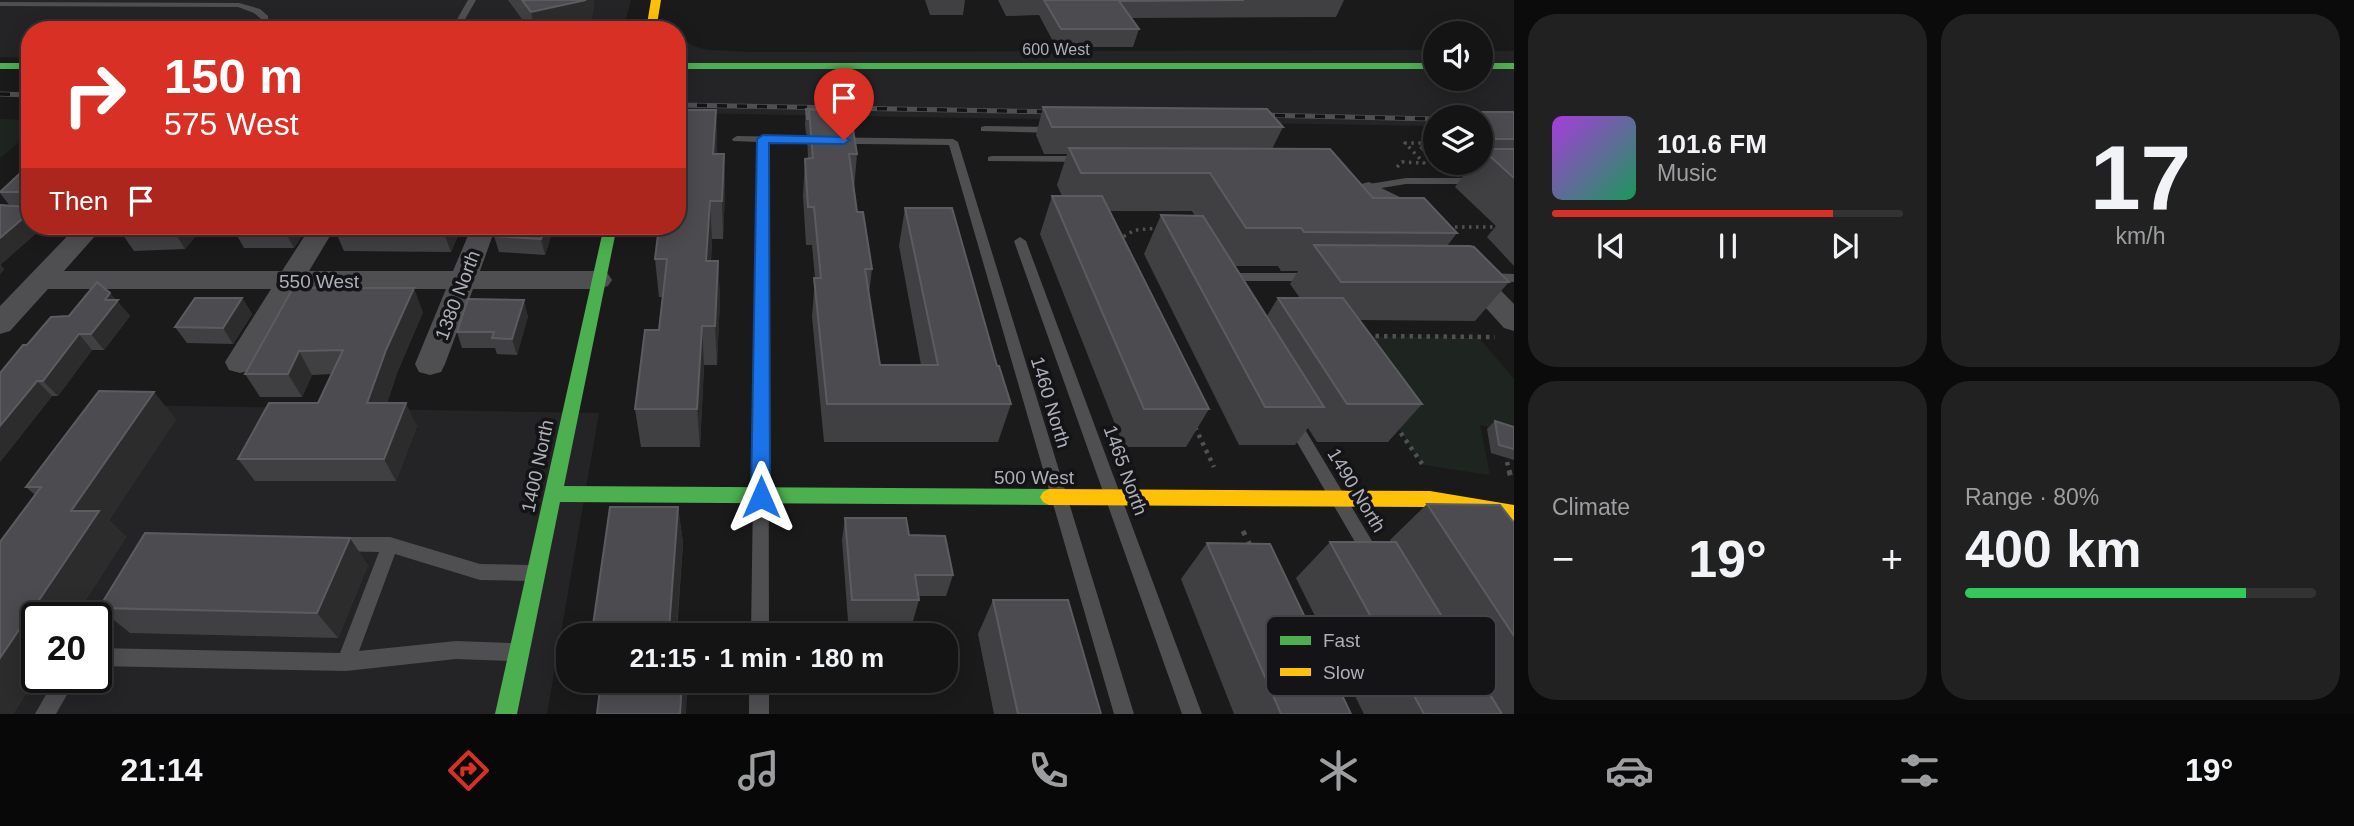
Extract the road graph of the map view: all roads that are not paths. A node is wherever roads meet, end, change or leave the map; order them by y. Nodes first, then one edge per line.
1 (472, 0) edge
2 (656, 0) edge
3 (0, 4) edge
4 (265, 21) edge
5 (460, 21) edge
6 (652, 21) edge
7 (0, 66) edge
8 (21, 66) edge
9 (686, 66) edge
10 (1423, 66) edge
11 (1493, 66) edge
12 (1514, 66) edge
13 (985, 129) dead end
14 (1067, 130) edge
15 (737, 139) dead end
16 (763, 139) junction
17 (992, 159) dead end
18 (1100, 159) edge
19 (1514, 181) edge
20 (1357, 185) joint
21 (1439, 232) edge
22 (83, 235) edge
23 (317, 235) edge
24 (480, 235) edge
25 (608, 235) edge
26 (1020, 241) dead end
27 (1462, 270) joint
28 (1322, 277) edge
29 (1514, 278) edge
30 (598, 280) junction
31 (41, 281) junction
32 (287, 281) junction
33 (461, 281) junction
34 (1222, 291) edge
35 (0, 324) edge
36 (1507, 329) edge
37 (240, 362) dead end
38 (430, 364) dead end
39 (1281, 401) edge
40 (553, 495) junction
41 (761, 497) junction
42 (1059, 498) junction
43 (1113, 498) junction
44 (1338, 498) junction
45 (1514, 513) edge
46 (324, 543) edge
47 (390, 545) junction
48 (1377, 565) edge
49 (536, 573) junction
50 (124, 584) edge
51 (112, 604) edge
52 (760, 623) edge
53 (519, 652) junction
54 (112, 657) edge
55 (346, 662) junction
56 (57, 693) edge
57 (759, 693) edge
58 (45, 714) edge
59 (506, 714) edge
60 (759, 714) edge
61 (1124, 714) edge
62 (1192, 714) edge

1 - 5 lane
2 - 6 street
3 - 4 lane
7 - 8 street
9 - 10 street, 600 West
11 - 12 street
13 - 14 lane
15 - 16 lane
16 - 41 lane
16 - 42 lane, 1460 North
17 - 18 lane
19 - 20 lane
20 - 21 street
22 - 31 street
23 - 32 street
24 - 33 street, 1380 North
25 - 30 street, 1400 North
26 - 43 lane, 1465 North
27 - 29 lane
27 - 36 street
28 - 34 lane
30 - 33 street, 550 West
30 - 40 street, 1400 North
31 - 32 street, 550 West
31 - 35 street
32 - 33 street, 550 West
32 - 37 street
33 - 38 street, 1380 North
39 - 44 lane, 1490 North
40 - 41 street, 500 West
40 - 49 street, 1400 North
41 - 42 street, 500 West
41 - 52 lane
42 - 43 street, 500 West
42 - 61 lane, 1460 North
43 - 44 street, 500 West
43 - 62 lane, 1465 North
44 - 45 street, 500 West
44 - 48 lane, 1490 North
46 - 47 lane
47 - 49 lane
47 - 55 lane
49 - 53 street, 1400 North
50 - 51 lane
53 - 55 lane
53 - 59 street, 1400 North
54 - 55 lane
56 - 58 lane
57 - 60 lane

